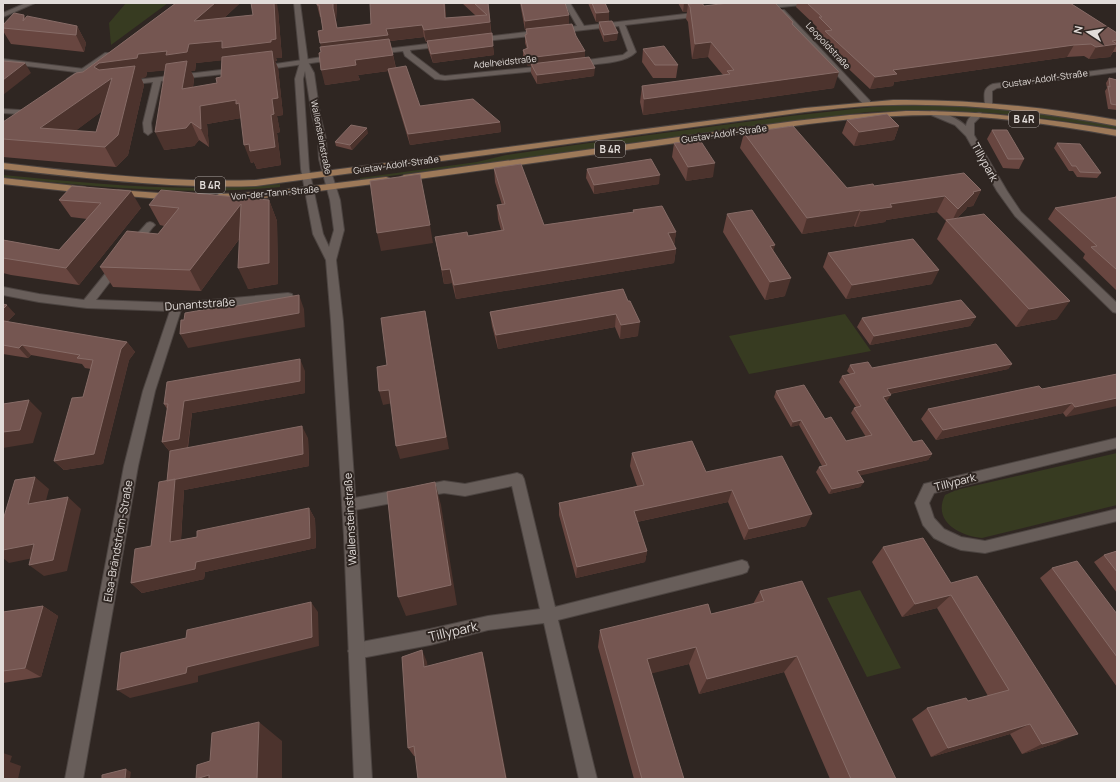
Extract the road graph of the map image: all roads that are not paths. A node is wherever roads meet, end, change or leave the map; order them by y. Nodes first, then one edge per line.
1 (32, 3) edge
2 (297, 3) edge
3 (567, 3) edge
4 (801, 3) edge
5 (776, 4) edge
6 (755, 8) edge
7 (710, 13) edge
8 (3, 15) edge
9 (621, 23) junction
10 (581, 27) junction
11 (467, 41) edge
12 (452, 43) edge
13 (406, 48) junction
14 (116, 49) edge
15 (367, 53) edge
16 (344, 56) edge
17 (3, 61) edge
18 (304, 62) junction
19 (570, 65) edge
20 (554, 67) edge
21 (1117, 70) edge
22 (84, 71) junction
23 (158, 79) junction
24 (65, 84) edge
25 (116, 84) edge
26 (867, 103) junction
27 (989, 104) junction
28 (3, 111) edge
29 (934, 113) junction
30 (978, 115) junction
31 (7, 120) edge
32 (1117, 123) edge
33 (148, 132) dead end
34 (1117, 133) edge
35 (970, 135) junction
36 (3, 166) edge
37 (327, 174) junction
38 (306, 177) junction
39 (3, 181) edge
40 (332, 188) junction
41 (93, 190) edge
42 (309, 190) junction
43 (106, 192) edge
44 (182, 197) edge
45 (210, 198) edge
46 (150, 225) dead end
47 (331, 260) junction
48 (3, 291) edge
49 (288, 297) edge
50 (87, 304) junction
51 (177, 307) junction
52 (1117, 308) edge
53 (1117, 443) edge
54 (350, 505) junction
55 (1117, 515) edge
56 (742, 567) dead end
57 (550, 615) junction
58 (356, 651) junction
59 (74, 779) edge
60 (363, 779) edge
61 (588, 779) edge

1 - 8 street
2 - 18 street, Wallensteinstraße
3 - 10 street
4 - 5 street
5 - 6 street
5 - 26 street, Leopoldstraße
7 - 9 street
9 - 10 street
9 - 19 street
10 - 11 street
12 - 13 street
13 - 15 street
13 - 20 street, Adelheidstraße
14 - 22 street
16 - 18 street
17 - 22 street
18 - 23 street
18 - 37 street, Wallensteinstraße
18 - 38 street, Wallensteinstraße
21 - 27 street, Gustav-Adolf-Straße
22 - 24 street
23 - 25 street
23 - 33 street
26 - 27 main road, Gustav-Adolf-Straße / B 4R
26 - 37 main road, Gustav-Adolf-Straße / B 4R
27 - 32 main road, Gustav-Adolf-Straße / B 4R
28 - 31 street
29 - 30 main road, Gustav-Adolf-Straße / B 4R
29 - 35 street, Tillypark
29 - 40 main road, Gustav-Adolf-Straße / B 4R
30 - 34 main road, Gustav-Adolf-Straße / B 4R
30 - 35 street, Tillypark
35 - 52 street, Tillypark
36 - 38 main road, Von-der-Tann-Straße / B 4R
37 - 38 main road, Von-der-Tann-Straße / B 4R
37 - 40 street, Wallensteinstraße
38 - 42 street, Wallensteinstraße
39 - 41 main road
40 - 42 main road, Von-der-Tann-Straße / B 4R
40 - 47 street, Wallensteinstraße
42 - 45 main road, Von-der-Tann-Straße / B 4R
42 - 47 street, Wallensteinstraße
43 - 44 main road, B 4R
46 - 50 street
47 - 54 street, Wallensteinstraße
48 - 50 street, Dunantstraße
49 - 51 street, Dunantstraße
50 - 51 street, Dunantstraße
51 - 59 street, Elsa-Brändström-Straße
53 - 55 street, Tillypark
54 - 57 street
54 - 58 street, Wallensteinstraße
56 - 57 street, Tillypark
57 - 58 street, Tillypark
57 - 61 street
58 - 60 street, Wallensteinstraße

